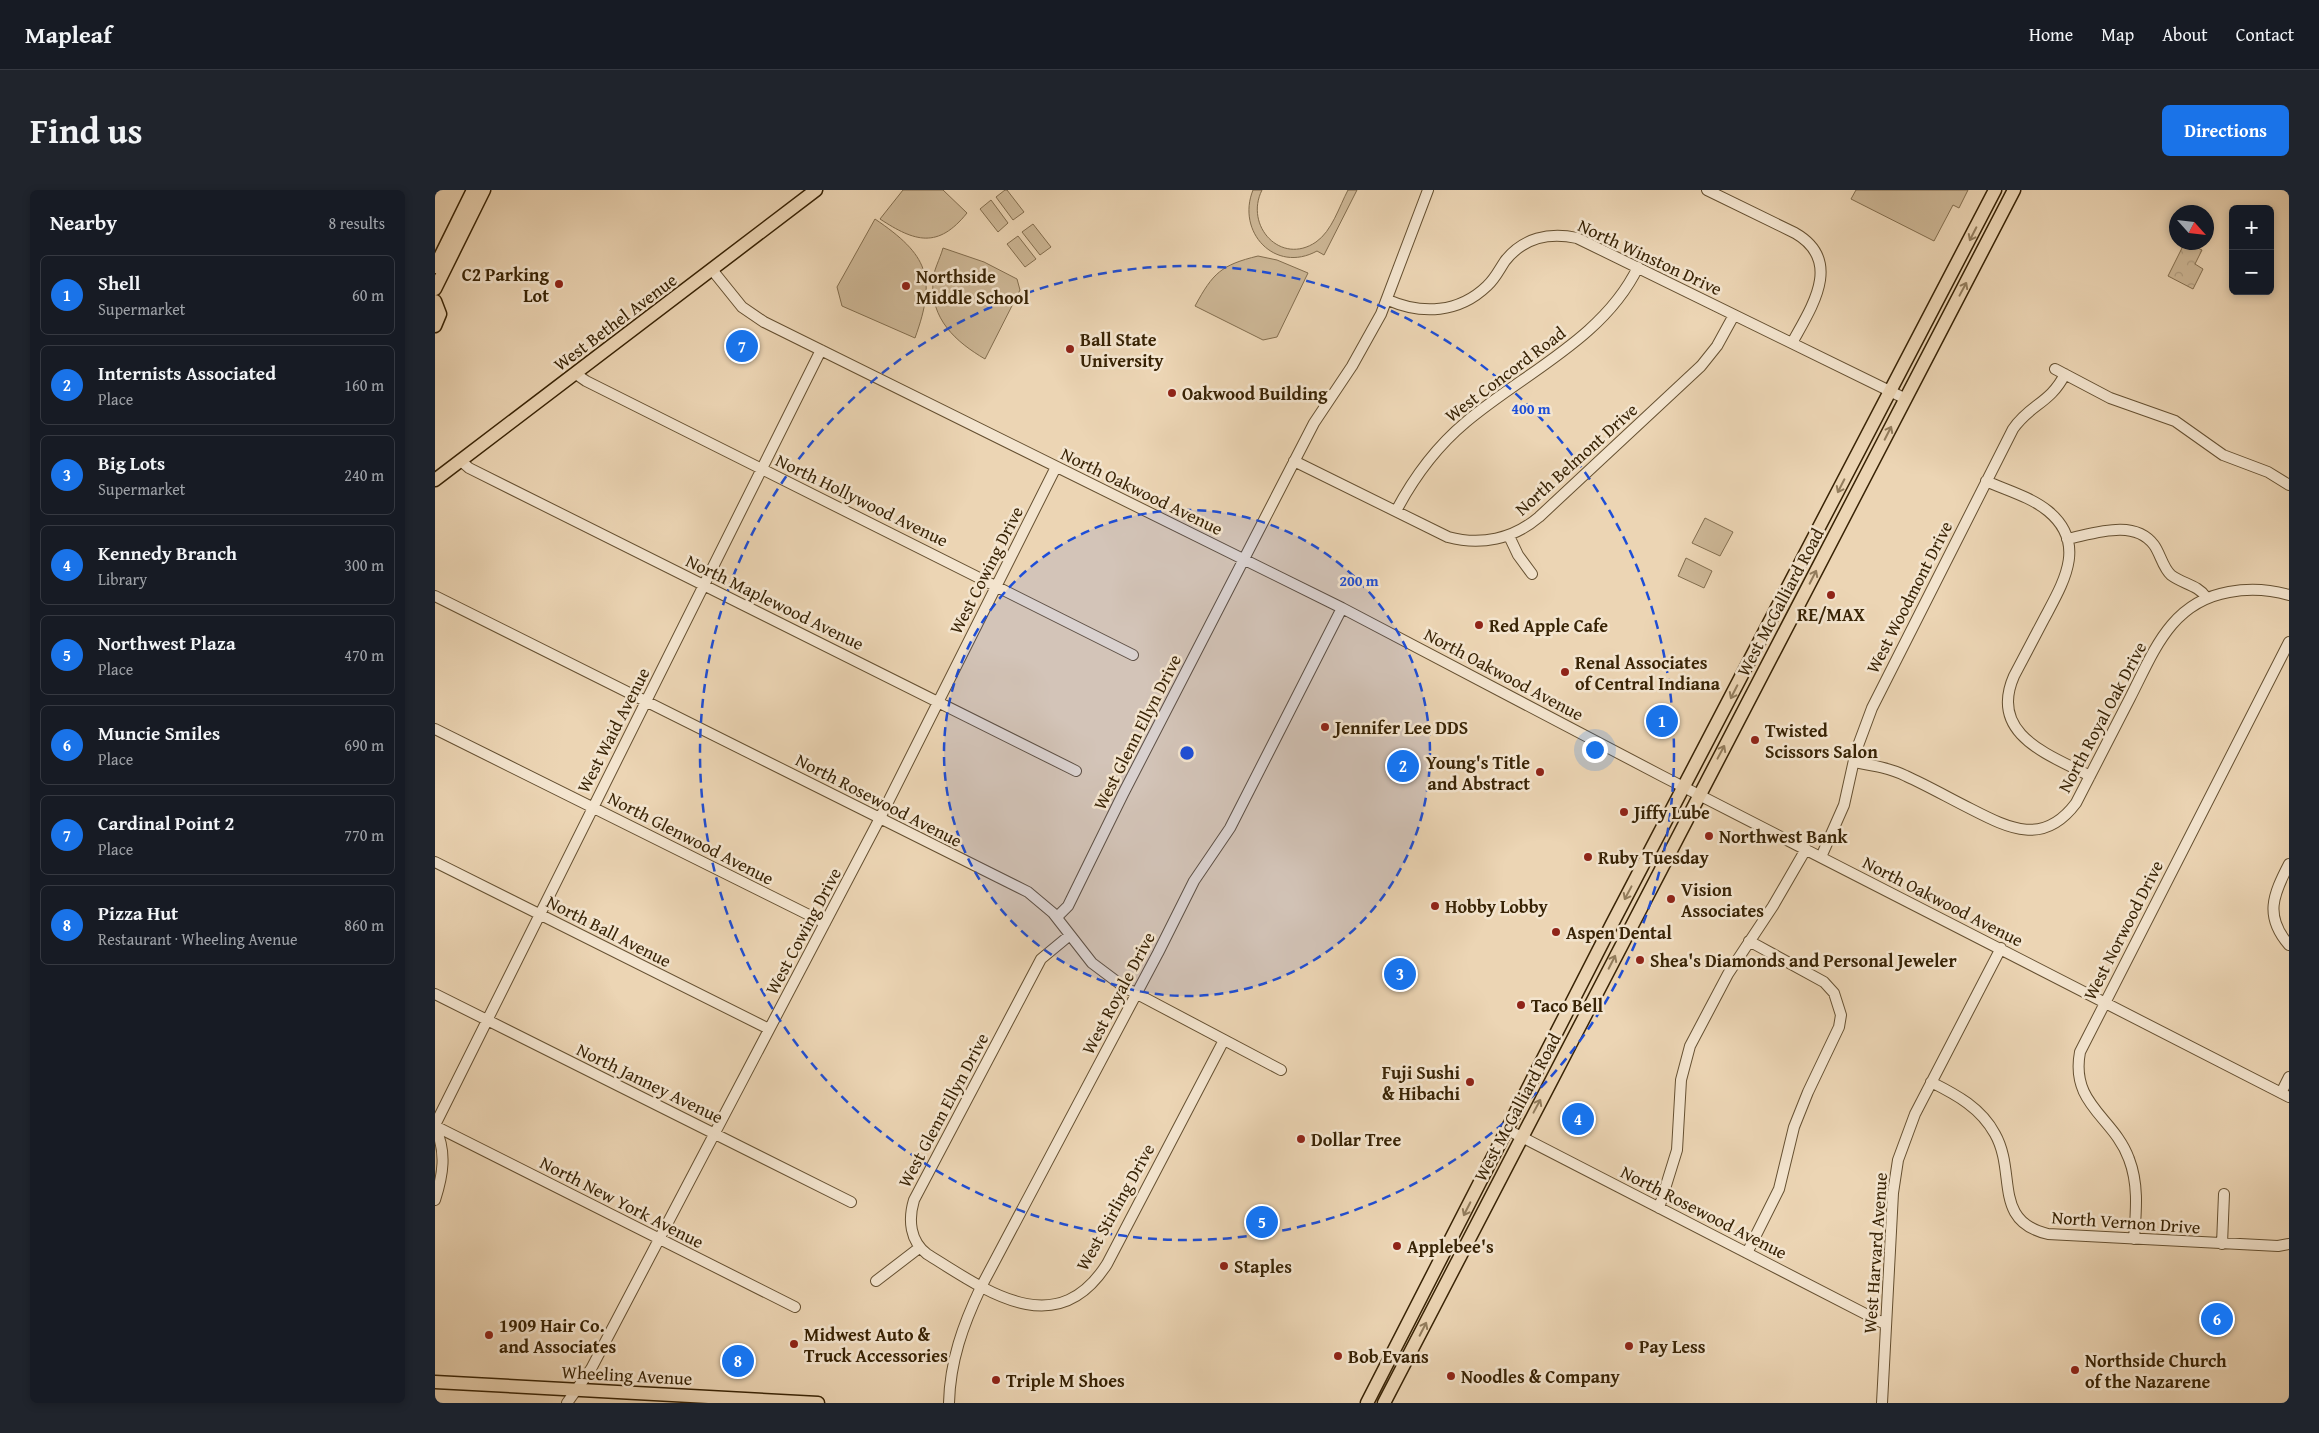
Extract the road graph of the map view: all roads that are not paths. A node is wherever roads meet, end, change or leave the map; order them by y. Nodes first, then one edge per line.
1 (473, 190) edge
2 (483, 190) edge
3 (815, 190) edge
4 (1428, 190) edge
5 (1707, 190) edge
6 (1995, 190) edge
7 (2014, 190) edge
8 (435, 267) edge
9 (1638, 267) junction
10 (713, 271) junction
11 (435, 289) edge
12 (1388, 300) junction
13 (435, 301) edge
14 (1734, 315) junction
15 (435, 326) edge
16 (1792, 344) junction
17 (821, 350) junction
18 (2055, 370) dead end
19 (576, 374) junction
20 (2065, 374) junction
21 (1890, 390) junction
22 (1906, 399) junction
23 (461, 460) junction
24 (1295, 461) junction
25 (1056, 467) junction
26 (761, 468) junction
27 (435, 480) edge
28 (1986, 481) junction
29 (2289, 485) edge
30 (1396, 511) junction
31 (1509, 536) junction
32 (2067, 540) junction
33 (1245, 560) junction
34 (1532, 574) dead end
35 (704, 585) junction
36 (996, 585) junction
37 (2289, 595) edge
38 (435, 596) edge
39 (2206, 597) junction
40 (1342, 608) junction
41 (2289, 642) edge
42 (1133, 655) dead end
43 (646, 702) junction
44 (938, 702) junction
45 (435, 729) edge
46 (1854, 762) junction
47 (1076, 771) dead end
48 (2090, 776) junction
49 (1684, 788) junction
50 (1699, 795) junction
51 (592, 807) junction
52 (881, 818) junction
53 (1806, 849) junction
54 (1821, 857) junction
55 (435, 862) edge
56 (2289, 864) edge
57 (540, 914) junction
58 (1057, 917) junction
59 (825, 923) junction
60 (1070, 935) junction
61 (1749, 941) junction
62 (2289, 945) edge
63 (2001, 948) junction
64 (435, 994) edge
65 (1137, 994) junction
66 (2104, 1002) junction
67 (487, 1020) junction
68 (769, 1029) junction
69 (1224, 1040) junction
70 (1281, 1070) dead end
71 (2289, 1077) edge
72 (1931, 1082) junction
73 (2285, 1095) edge
74 (435, 1126) edge
75 (1507, 1130) junction
76 (715, 1133) junction
77 (1521, 1136) junction
78 (2224, 1194) dead end
79 (435, 1200) edge
80 (851, 1202) dead end
81 (1659, 1208) junction
82 (659, 1239) junction
83 (2134, 1239) junction
84 (2222, 1244) junction
85 (2289, 1244) edge
86 (919, 1248) junction
87 (1747, 1253) junction
88 (876, 1281) dead end
89 (981, 1287) junction
90 (795, 1306) dead end
91 (1885, 1324) junction
92 (435, 1382) edge
93 (575, 1389) junction
94 (567, 1403) edge
95 (803, 1403) edge
96 (817, 1403) edge
97 (949, 1403) edge
98 (1367, 1403) edge
99 (1384, 1403) edge
100 (1882, 1403) edge

1 - 8 main road
2 - 11 main road
3 - 10 main road, West Bethel Avenue
4 - 12 street, West Glenn Ellyn Drive
5 - 16 street
6 -> 21 main road, West McGalliard Road
22 -> 7 main road, West McGalliard Road
9 - 12 street, North Winston Drive
9 - 14 street, North Winston Drive
9 - 30 street, West Concord Road
10 - 17 street, North Oakwood Avenue
10 - 19 main road, West Bethel Avenue
12 - 24 street, West Glenn Ellyn Drive
13 - 15 main road
14 - 16 street, North Winston Drive
14 - 31 street, North Belmont Drive
16 - 21 street, North Winston Drive
17 - 25 street, North Oakwood Avenue
17 - 26 street, West Waid Avenue
18 - 20 street
19 - 23 main road, West Bethel Avenue
19 - 26 street, North Hollywood Avenue
20 - 28 street, West Woodmont Drive
20 - 29 street
21 - 22 street, North Winston Drive
21 -> 49 main road, West McGalliard Road
50 -> 22 main road, West McGalliard Road
23 - 27 main road, West Bethel Avenue
23 - 35 street, North Maplewood Avenue
24 - 30 street, North Belmont Drive
24 - 33 street, West Glenn Ellyn Drive
25 - 33 street, North Oakwood Avenue
25 - 36 street, West Cowing Drive
26 - 35 street, West Waid Avenue
26 - 36 street, North Hollywood Avenue
28 - 32 street
28 - 46 street, West Woodmont Drive
30 - 31 street, North Belmont Drive
31 - 34 street
32 - 39 street
32 - 48 street
33 - 40 street, North Oakwood Avenue
33 - 58 street, West Glenn Ellyn Drive
35 - 43 street, West Waid Avenue
35 - 44 street, North Maplewood Avenue
36 - 42 street, North Hollywood Avenue
36 - 44 street, West Cowing Drive
37 - 39 street, North Royal Oak Drive
38 - 43 street, North Rosewood Avenue
39 - 48 street, North Royal Oak Drive
40 - 49 street, North Oakwood Avenue
40 - 65 street, West Royale Drive
41 - 66 street, West Norwood Drive
43 - 51 street, West Waid Avenue
43 - 52 street, North Rosewood Avenue
44 - 47 street, North Maplewood Avenue
44 - 52 street, West Cowing Drive
45 - 51 street, North Glenwood Avenue
46 - 48 street, North Royal Oak Drive
46 - 54 street, West Woodmont Drive
49 - 50 street, North Oakwood Avenue
49 -> 75 main road, West McGalliard Road
50 - 53 street, North Oakwood Avenue
77 -> 50 main road, West McGalliard Road
51 - 57 street, West Waid Avenue
51 - 59 street, North Glenwood Avenue
52 - 58 street, North Rosewood Avenue
52 - 59 street, West Cowing Drive
53 - 54 street, North Oakwood Avenue
53 - 61 street
54 - 63 street, North Oakwood Avenue
55 - 57 street, North Ball Avenue
56 - 62 street
57 - 67 street, West Waid Avenue
57 - 68 street, North Ball Avenue
58 - 60 street, North Rosewood Avenue
59 - 68 street, West Cowing Drive
60 - 65 street, North Rosewood Avenue
60 - 86 street, West Glenn Ellyn Drive
61 - 81 street
61 - 87 street
63 - 66 street, North Oakwood Avenue
63 - 72 street, West Harvard Avenue
64 - 67 street, North Janney Avenue
65 - 69 street, North Rosewood Avenue
65 - 89 street, West Royale Drive
66 - 73 street, North Oakwood Avenue
66 - 83 street, West Norwood Drive
67 - 74 street, West Waid Avenue
67 - 76 street, North Janney Avenue
68 - 76 street, West Cowing Drive
69 - 70 street, North Rosewood Avenue
69 - 89 street, West Stirling Drive
71 - 73 street
72 - 83 street, North Vernon Drive
72 - 91 street, West Harvard Avenue
74 - 79 street
74 - 82 street, North New York Avenue
75 - 77 street, North Rosewood Avenue
75 -> 98 main road, West McGalliard Road
76 - 80 street, North Janney Avenue
76 - 82 street, West Cowing Drive
77 - 81 street, North Rosewood Avenue
99 -> 77 main road, West McGalliard Road
78 - 84 street
81 - 87 street, North Rosewood Avenue
82 - 90 street, North New York Avenue
82 - 93 street, West Cowing Drive
83 - 84 street, North Vernon Drive
84 - 85 street, North Vernon Drive
86 - 88 street
86 - 89 street
87 - 91 street, North Rosewood Avenue
89 - 97 street, West Royale Drive
91 - 100 street, West Harvard Avenue
92 - 93 main road, Wheeling Avenue
93 - 94 street, West Cowing Drive
93 - 95 main road, Wheeling Avenue
95 - 96 main road, Wheeling Avenue

